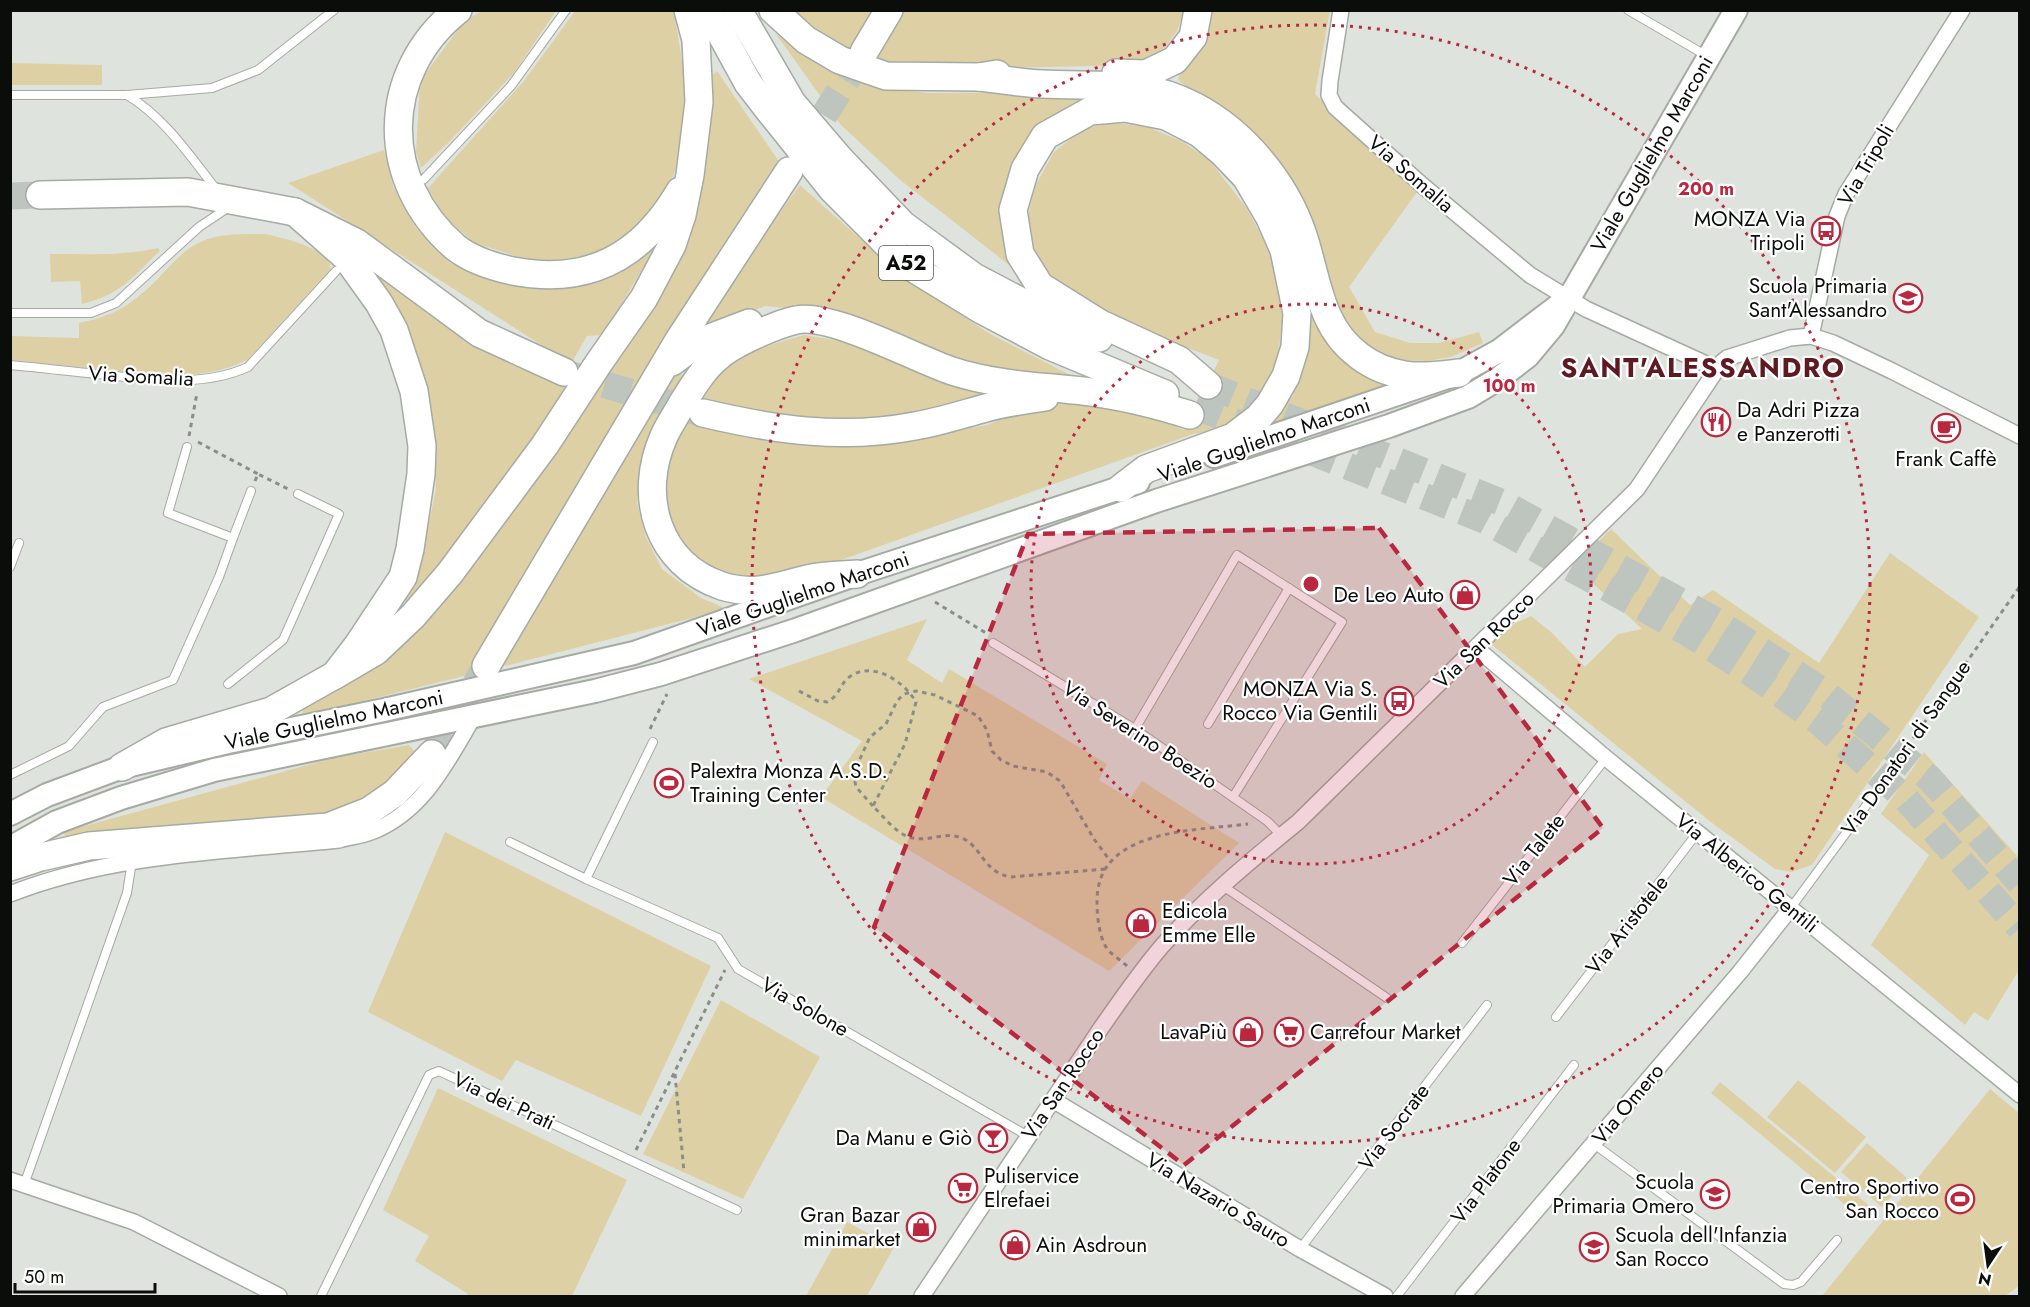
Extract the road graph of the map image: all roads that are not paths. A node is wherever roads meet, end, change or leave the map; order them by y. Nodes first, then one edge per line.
1 (334, 10) edge
2 (458, 10) edge
3 (566, 10) edge
4 (688, 10) edge
5 (708, 10) edge
6 (738, 10) edge
7 (773, 10) edge
8 (889, 10) edge
9 (1198, 10) edge
10 (1341, 10) edge
11 (1628, 10) edge
12 (1736, 10) edge
13 (1962, 10) edge
14 (864, 52) tunnel mouth
15 (1708, 56) junction
16 (979, 77) junction
17 (10, 95) edge
18 (127, 95) junction
19 (789, 171) tunnel mouth
20 (690, 175) junction
21 (424, 179) dead end
22 (40, 195) tunnel mouth
23 (231, 200) junction
24 (295, 212) junction
25 (336, 271) dead end
26 (1568, 298) junction
27 (10, 313) edge
28 (797, 320) junction
29 (1810, 336) junction
30 (10, 365) edge
31 (663, 368) junction
32 (1717, 369) junction
33 (564, 372) tunnel mouth
34 (1459, 373) junction
35 (1084, 391) junction
36 (1197, 402) junction
37 (703, 413) tunnel mouth
38 (2019, 435) edge
39 (187, 447) dead end
40 (1121, 488) junction
41 (251, 491) road end
42 (298, 494) road end
43 (232, 538) junction
44 (19, 543) dead end
45 (10, 567) edge
46 (857, 574) junction
47 (1289, 588) junction
48 (993, 643) dead end
49 (1476, 648) junction
50 (486, 666) tunnel mouth
51 (335, 675) junction
52 (228, 684) dead end
53 (474, 716) junction
54 (1208, 724) dead end
55 (1136, 729) junction
56 (652, 745) road end
57 (432, 754) tunnel mouth
58 (1606, 758) junction
59 (122, 767) junction
60 (10, 775) edge
61 (1233, 797) junction
62 (1871, 799) road end
63 (10, 814) edge
64 (1698, 832) junction
65 (1281, 836) junction
66 (510, 842) dead end
67 (10, 848) edge
68 (132, 861) junction
69 (10, 867) edge
70 (586, 879) junction
71 (1223, 886) junction
72 (10, 894) edge
73 (1790, 909) junction
74 (1462, 943) dead end
75 (1387, 998) dead end
76 (1487, 1005) dead end
77 (1556, 1017) dead end
78 (1574, 1065) dead end
79 (2019, 1095) edge
80 (1053, 1100) junction
81 (1028, 1136) junction
82 (1593, 1144) junction
83 (17, 1183) edge
84 (737, 1210) dead end
85 (1837, 1240) dead end
86 (1300, 1249) junction
87 (1367, 1292) edge
88 (279, 1296) edge
89 (321, 1296) edge
90 (922, 1296) edge
91 (1385, 1296) edge
92 (1397, 1296) edge
93 (1463, 1296) edge

1 - 18 lane
2 - 20 highway
3 - 21 lane
4 - 20 highway
5 - 36 highway, A52
6 - 36 highway, A52
7 - 16 highway
8 - 14 highway
9 - 16 highway
10 - 26 street, Via Somalia
11 - 15 lane
12 - 15 main road, Viale Guglielmo Marconi
13 - 29 street, Via Tripoli
15 - 26 main road, Viale Guglielmo Marconi
16 - 34 highway
17 - 18 lane
18 - 23 lane
19 - 31 highway
20 - 51 highway
22 - 23 highway
23 - 24 highway
23 - 27 lane
24 - 33 highway
24 - 51 highway
25 - 30 lane, Via Somalia
26 - 32 street, Via Somalia
26 - 34 main road, Viale Guglielmo Marconi
26 - 53 main road, Viale Guglielmo Marconi
28 - 31 highway
28 - 35 highway
28 - 46 highway
29 - 32 street
29 - 38 street
31 - 50 highway
32 - 49 street, Via San Rocco
34 - 40 main road, Viale Guglielmo Marconi
35 - 36 highway
35 - 37 highway
36 - 40 highway
39 - 43 lane
40 - 46 main road, Viale Guglielmo Marconi
41 - 43 lane
42 - 52 lane
43 - 60 lane
44 - 45 lane
46 - 59 main road, Viale Guglielmo Marconi
47 - 54 lane
47 - 55 lane
47 - 61 lane
48 - 55 lane, Via Severino Boezio
49 - 58 street, Via Alberico Gentili
49 - 65 street, Via San Rocco
51 - 59 highway
53 - 67 main road, Viale Guglielmo Marconi
53 - 68 street, Viale Guglielmo Marconi
55 - 61 lane, Via Severino Boezio
56 - 70 lane
57 - 69 highway
58 - 64 street, Via Alberico Gentili
58 - 74 lane, Via Talete
59 - 63 main road, Viale Guglielmo Marconi
61 - 65 lane, Via Severino Boezio
62 - 73 lane, Via Donatori di Sangue
64 - 73 street, Via Alberico Gentili
64 - 77 lane, Via Aristotele
65 - 71 street, Via San Rocco
66 - 70 lane, Via Solone
68 - 72 street, Viale Guglielmo Marconi
68 - 83 lane
70 - 81 lane, Via Solone
71 - 75 lane
71 - 80 street, Via San Rocco
73 - 79 street, Via Alberico Gentili
73 - 82 street, Via Omero
76 - 86 lane, Via Socrate
78 - 92 lane, Via Platone
80 - 81 street, Via San Rocco
80 - 86 street, Via Nazario Sauro
81 - 90 street, Via San Rocco
82 - 85 lane
82 - 93 street, Via Omero
83 - 88 street
84 - 89 lane, Via dei Prati
86 - 87 street, Via Nazario Sauro
87 - 91 street, Via Nazario Sauro

